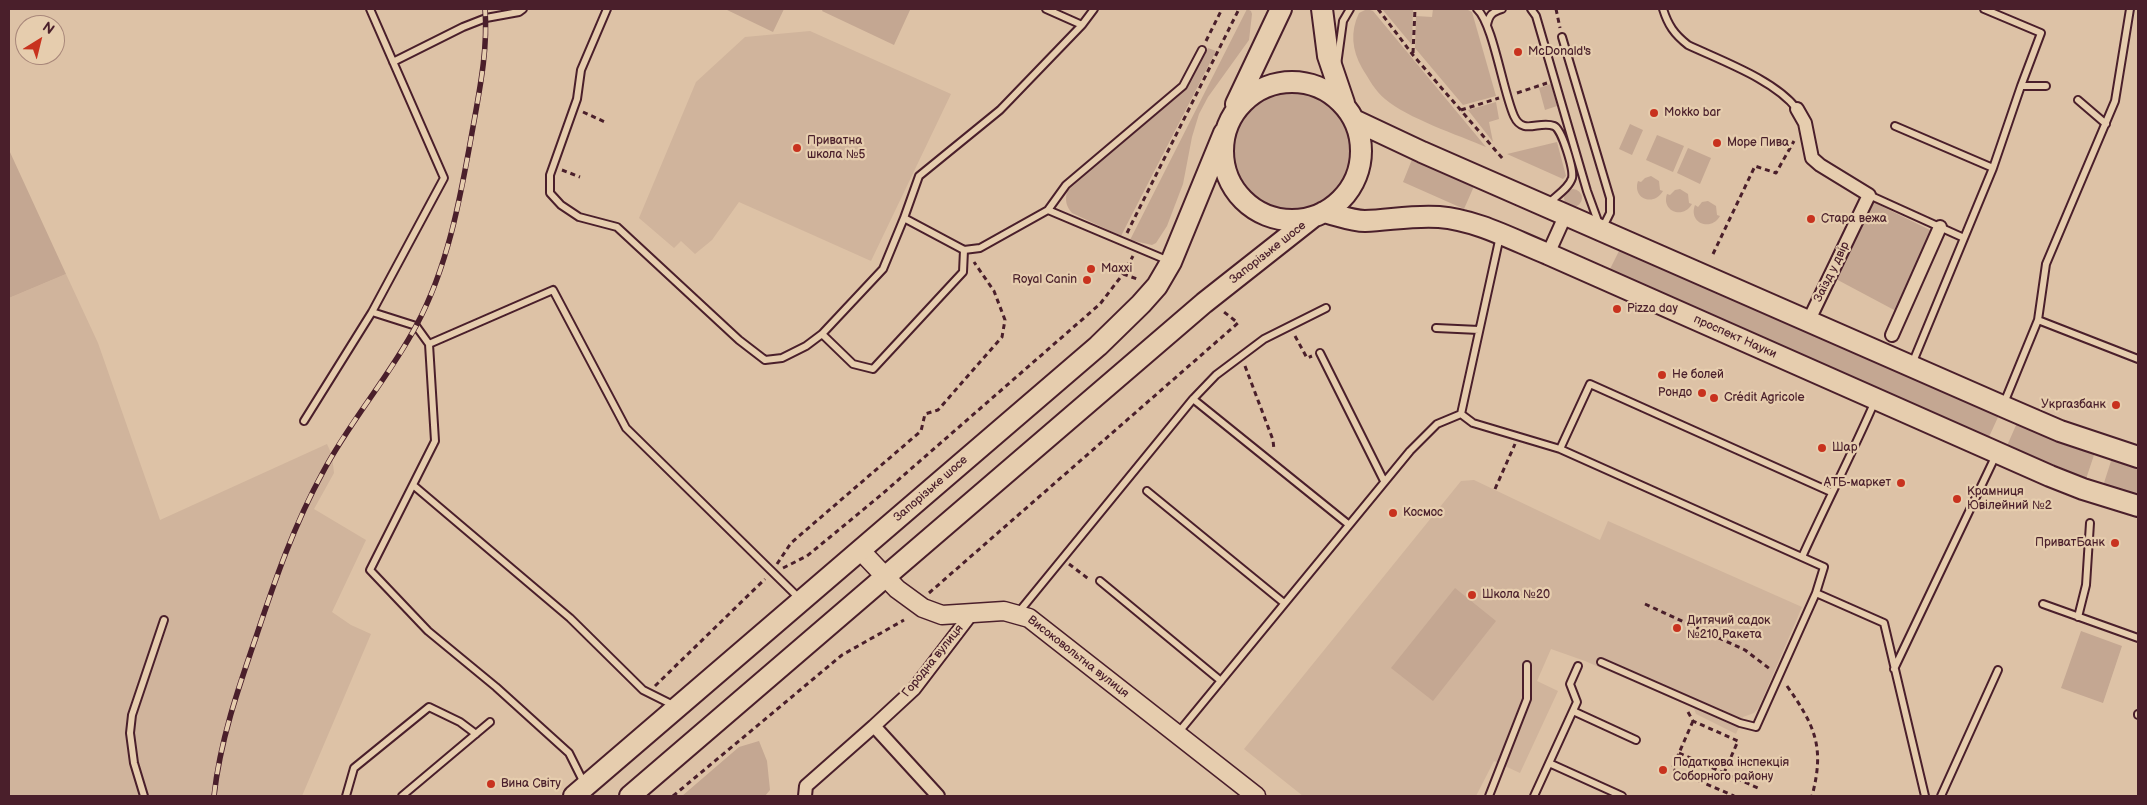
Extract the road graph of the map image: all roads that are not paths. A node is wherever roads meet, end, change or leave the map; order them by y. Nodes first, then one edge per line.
1 (370, 9) edge
2 (523, 9) edge
3 (607, 9) edge
4 (1046, 9) edge
5 (1094, 9) edge
6 (1322, 9) edge
7 (1350, 9) edge
8 (1477, 9) edge
9 (1502, 9) edge
10 (1531, 9) edge
11 (1662, 9) edge
12 (1984, 9) edge
13 (2130, 9) edge
14 (1278, 12) edge
15 (1082, 25) junction
16 (1487, 25) junction
17 (1562, 36) road end
18 (1202, 50) road end
19 (393, 62) junction
20 (1335, 78) junction
21 (2020, 86) junction
22 (2046, 86) dead end
23 (2078, 100) dead end
24 (1344, 103) junction
25 (1797, 109) joint
26 (1354, 120) junction
27 (2106, 124) junction
28 (1227, 125) junction
29 (1895, 126) dead end
30 (1993, 168) junction
31 (1869, 195) junction
32 (1546, 206) junction
33 (1048, 210) junction
34 (1566, 214) junction
35 (1318, 215) junction
36 (904, 218) junction
37 (1940, 227) junction
38 (1601, 230) junction
39 (1500, 234) junction
40 (1964, 238) junction
41 (964, 250) junction
42 (1548, 254) junction
43 (1171, 262) junction
44 (1326, 308) dead end
45 (372, 312) junction
46 (2038, 320) junction
47 (1808, 322) junction
48 (1436, 328) dead end
49 (1479, 330) junction
50 (822, 334) junction
51 (1892, 335) dead end
52 (429, 344) junction
53 (1320, 353) road end
54 (2138, 359) edge
55 (1911, 367) junction
56 (1193, 399) junction
57 (1875, 400) junction
58 (2002, 406) junction
59 (1461, 414) junction
60 (304, 421) dead end
61 (1560, 449) junction
62 (1997, 454) junction
63 (2138, 457) edge
64 (1384, 481) junction
65 (413, 485) junction
66 (1147, 491) dead end
67 (1831, 492) junction
68 (2138, 506) edge
69 (2090, 523) dead end
70 (1348, 524) junction
71 (860, 550) junction
72 (1802, 557) junction
73 (886, 578) junction
74 (1100, 581) road end
75 (1816, 593) junction
76 (802, 601) junction
77 (1284, 603) junction
78 (2043, 604) dead end
79 (972, 613) junction
80 (1017, 613) junction
81 (2078, 617) junction
82 (164, 620) dead end
83 (2138, 638) edge
84 (1601, 662) dead end
85 (1527, 665) dead end
86 (1578, 666) dead end
87 (1894, 669) junction
88 (1998, 670) dead end
89 (1221, 681) junction
90 (677, 706) junction
91 (1572, 711) junction
92 (490, 722) dead end
93 (874, 726) junction
94 (476, 734) junction
95 (1177, 735) junction
96 (1636, 740) dead end
97 (1549, 763) junction
98 (580, 791) edge
99 (805, 791) edge
100 (144, 796) edge
101 (346, 796) edge
102 (402, 796) edge
103 (630, 796) edge
104 (794, 796) edge
105 (938, 796) edge
106 (1256, 796) edge
107 (1489, 796) edge
108 (1534, 796) edge
109 (1622, 796) edge
110 (1925, 796) edge
111 (1942, 796) edge

1 - 19 lane
2 - 19 lane
3 - 50 lane
4 - 15 lane
5 - 15 lane
6 - 20 main road
7 - 20 lane
8 - 16 lane
9 - 16 lane
10 - 38 lane
11 - 25 lane
12 - 21 lane
13 - 27 lane
14 - 28 main road, Запорізьке шосе
15 - 36 lane
16 - 32 lane
17 - 38 lane
18 - 33 lane
19 - 45 lane
20 - 24 main road
21 - 22 lane
21 - 30 lane
23 - 27 lane
24 - 26 main road
24 - 28 main road
25 - 31 street
26 - 32 main road
26 - 35 main road
27 - 46 lane
28 - 35 main road
28 - 43 main road, Запорізьке шосе
29 - 30 lane
30 - 40 lane
31 - 37 lane
31 - 47 street, Заїзд у двір
32 - 34 main road
33 - 41 lane
33 - 43 lane
34 - 38 main road
34 - 42 street
35 - 39 main road, проспект Науки
35 - 73 main road, Запорізьке шосе
36 - 41 lane
36 - 50 lane
37 - 40 lane
37 - 51 street
38 - 47 main road
39 - 42 main road, проспект Науки
39 - 49 lane
40 - 55 lane
41 - 50 lane
42 - 57 main road, проспект Науки
43 - 71 main road, Запорізьке шосе
44 - 56 lane
45 - 52 lane
45 - 60 lane
46 - 54 lane
46 - 58 lane
47 - 55 main road
48 - 49 lane
49 - 59 lane
52 - 65 lane
52 - 76 lane
53 - 64 lane
55 - 58 main road
56 - 70 lane
56 - 80 lane
57 - 62 main road, проспект Науки
57 - 67 lane
58 - 63 main road
59 - 61 lane
59 - 64 lane
61 - 67 lane
61 - 72 lane
62 - 68 main road, проспект Науки
62 - 87 lane
64 - 70 lane
65 - 90 lane
65 - 98 lane
66 - 77 lane
67 - 72 lane
69 - 81 lane
70 - 77 lane
71 - 73 main road, Високовольтна вулиця
71 - 76 main road, Запорізьке шосе
72 - 75 lane
73 - 79 main road, Високовольтна вулиця
73 - 103 main road, Запорізьке шосе
74 - 89 lane
75 - 84 lane
75 - 87 lane
76 - 90 main road, Запорізьке шосе
77 - 89 lane
78 - 81 lane
79 - 80 main road, Високовольтна вулиця
79 - 93 street, Городна вулиця
80 - 95 main road, Високовольтна вулиця
81 - 83 lane
82 - 100 lane
85 - 107 lane
86 - 91 lane
87 - 110 lane
88 - 111 lane
89 - 95 lane
90 - 98 main road, Запорізьке шосе
91 - 96 lane
91 - 97 lane
92 - 94 lane
93 - 99 street, Городна вулиця
93 - 105 street
94 - 101 lane
94 - 102 lane
95 - 106 main road, Високовольтна вулиця
97 - 108 lane
97 - 109 lane
99 - 104 street, Городна вулиця

